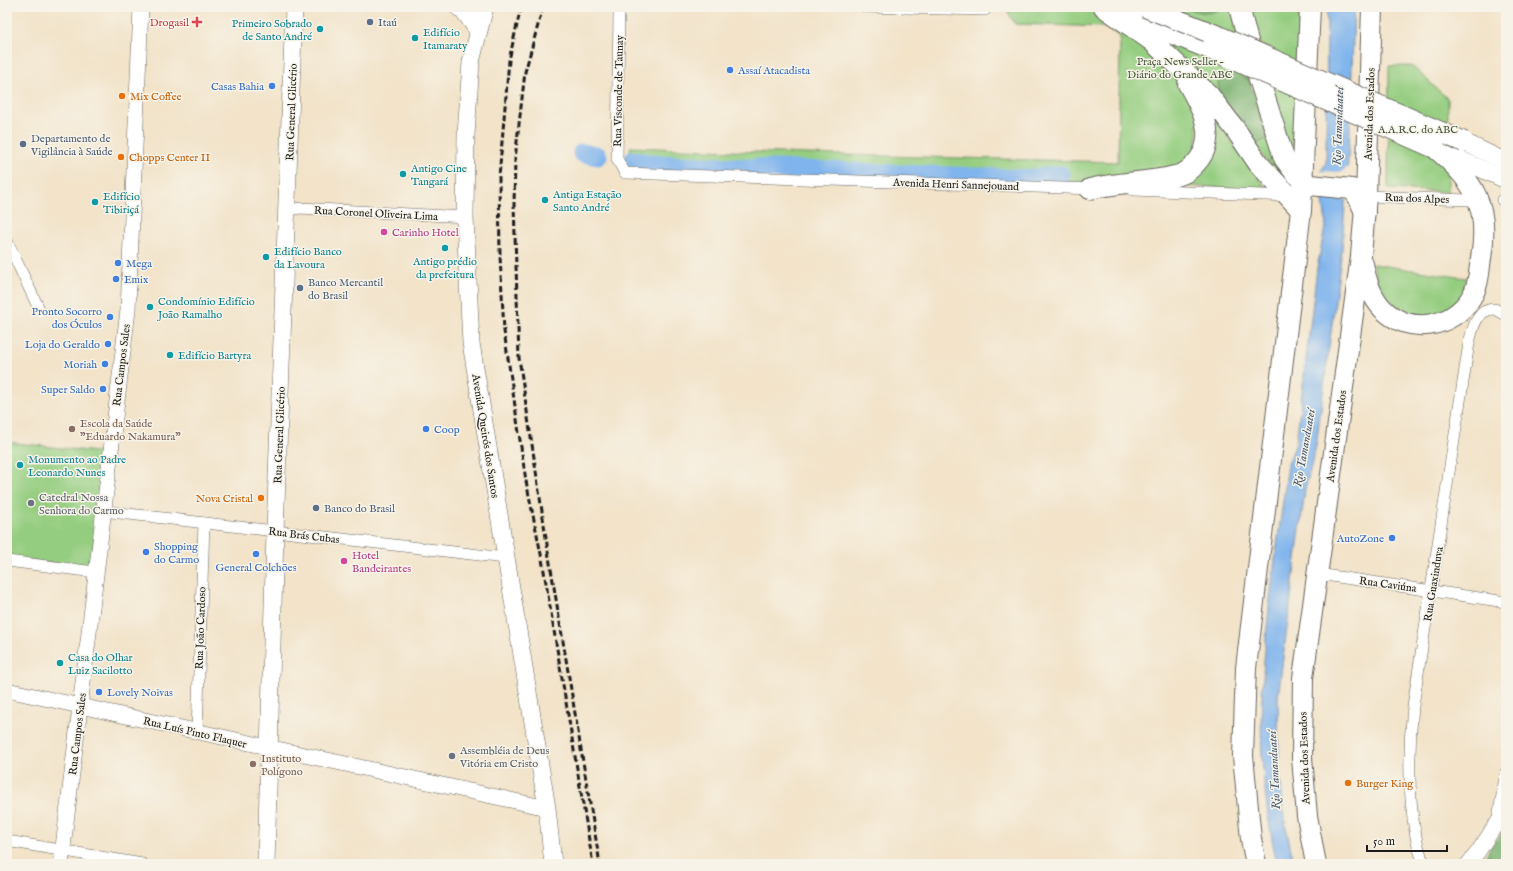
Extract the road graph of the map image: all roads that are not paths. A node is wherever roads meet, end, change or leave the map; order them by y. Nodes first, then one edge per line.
1 (141, 7) edge
2 (294, 7) edge
3 (458, 7) edge
4 (485, 7) edge
5 (623, 7) edge
6 (865, 7) edge
7 (988, 7) edge
8 (1106, 7) edge
9 (1145, 7) edge
10 (1239, 7) edge
11 (1310, 7) edge
12 (1372, 7) edge
13 (911, 8) edge
14 (478, 31) junction
15 (1178, 65) junction
16 (1435, 148) junction
17 (1461, 150) junction
18 (1506, 162) edge
19 (625, 173) joint
20 (1506, 180) edge
21 (1090, 189) junction
22 (1302, 194) junction
23 (1360, 199) junction
24 (1468, 200) dead end
25 (287, 211) junction
26 (465, 217) junction
27 (7, 241) edge
28 (1361, 256) junction
29 (40, 311) dead end
30 (1506, 315) edge
31 (103, 511) junction
32 (204, 523) junction
33 (275, 532) junction
34 (505, 558) junction
35 (7, 562) edge
36 (95, 572) junction
37 (1318, 574) junction
38 (1432, 591) junction
39 (1506, 602) edge
40 (7, 690) edge
41 (80, 706) junction
42 (197, 732) junction
43 (270, 748) junction
44 (1506, 772) edge
45 (547, 808) junction
46 (1502, 815) edge
47 (7, 841) edge
48 (62, 857) edge
49 (142, 864) edge
50 (266, 864) edge
51 (553, 864) edge
52 (1256, 864) edge
53 (1316, 864) edge
54 (1424, 864) edge
55 (1468, 864) edge

1 - 31 street, Rua Campos Sales
2 - 25 main road, Rua General Glicério
3 - 14 main road
4 - 14 main road, Avenida Queirós dos Santos
5 - 19 street, Rua Visconde de Taunay
6 - 13 street
7 - 13 street
8 - 15 highway
8 - 16 highway, bridge
9 - 17 highway, bridge
10 - 22 highway
11 - 22 highway
12 - 23 highway, Avenida dos Estados
14 - 26 main road, Avenida Queirós dos Santos
15 - 21 highway
15 - 22 highway
16 - 17 highway
16 - 28 highway
17 - 18 main road
17 - 20 main road
19 - 21 street, Avenida Henri Sannejouand
21 - 22 street, Avenida Henri Sannejouand
22 - 23 highway
22 - 52 highway
23 - 24 street, Rua dos Alpes
23 - 28 highway, Avenida dos Estados
25 - 26 street, Rua Coronel Oliveira Lima
25 - 33 main road, Rua General Glicério
26 - 34 main road, Avenida Queirós dos Santos
27 - 29 street
28 - 37 highway, Avenida dos Estados
30 - 38 street, Rua Guaxinduva
31 - 32 street, Rua Brás Cubas
31 - 36 street, Rua Campos Sales
32 - 33 street, Rua Brás Cubas
32 - 42 street, Rua João Cardoso
33 - 34 street, Rua Brás Cubas
33 - 43 main road, Rua General Glicério
34 - 45 main road, Avenida Queirós dos Santos
35 - 36 street
36 - 41 street, Rua Campos Sales
37 - 38 street, Rua Caviúna
37 - 53 highway, Avenida dos Estados
38 - 39 street, Rua Caviúna
38 - 54 street, Rua Guaxinduva
40 - 41 street, Rua Luís Pinto Flaquer
41 - 42 street, Rua Luís Pinto Flaquer
41 - 48 street, Rua Campos Sales
42 - 43 street, Rua Luís Pinto Flaquer
43 - 45 street, Rua Luís Pinto Flaquer
43 - 50 main road, Rua General Glicério
44 - 46 street
45 - 51 main road, Avenida Queirós dos Santos
46 - 55 street
47 - 48 street
48 - 49 street

